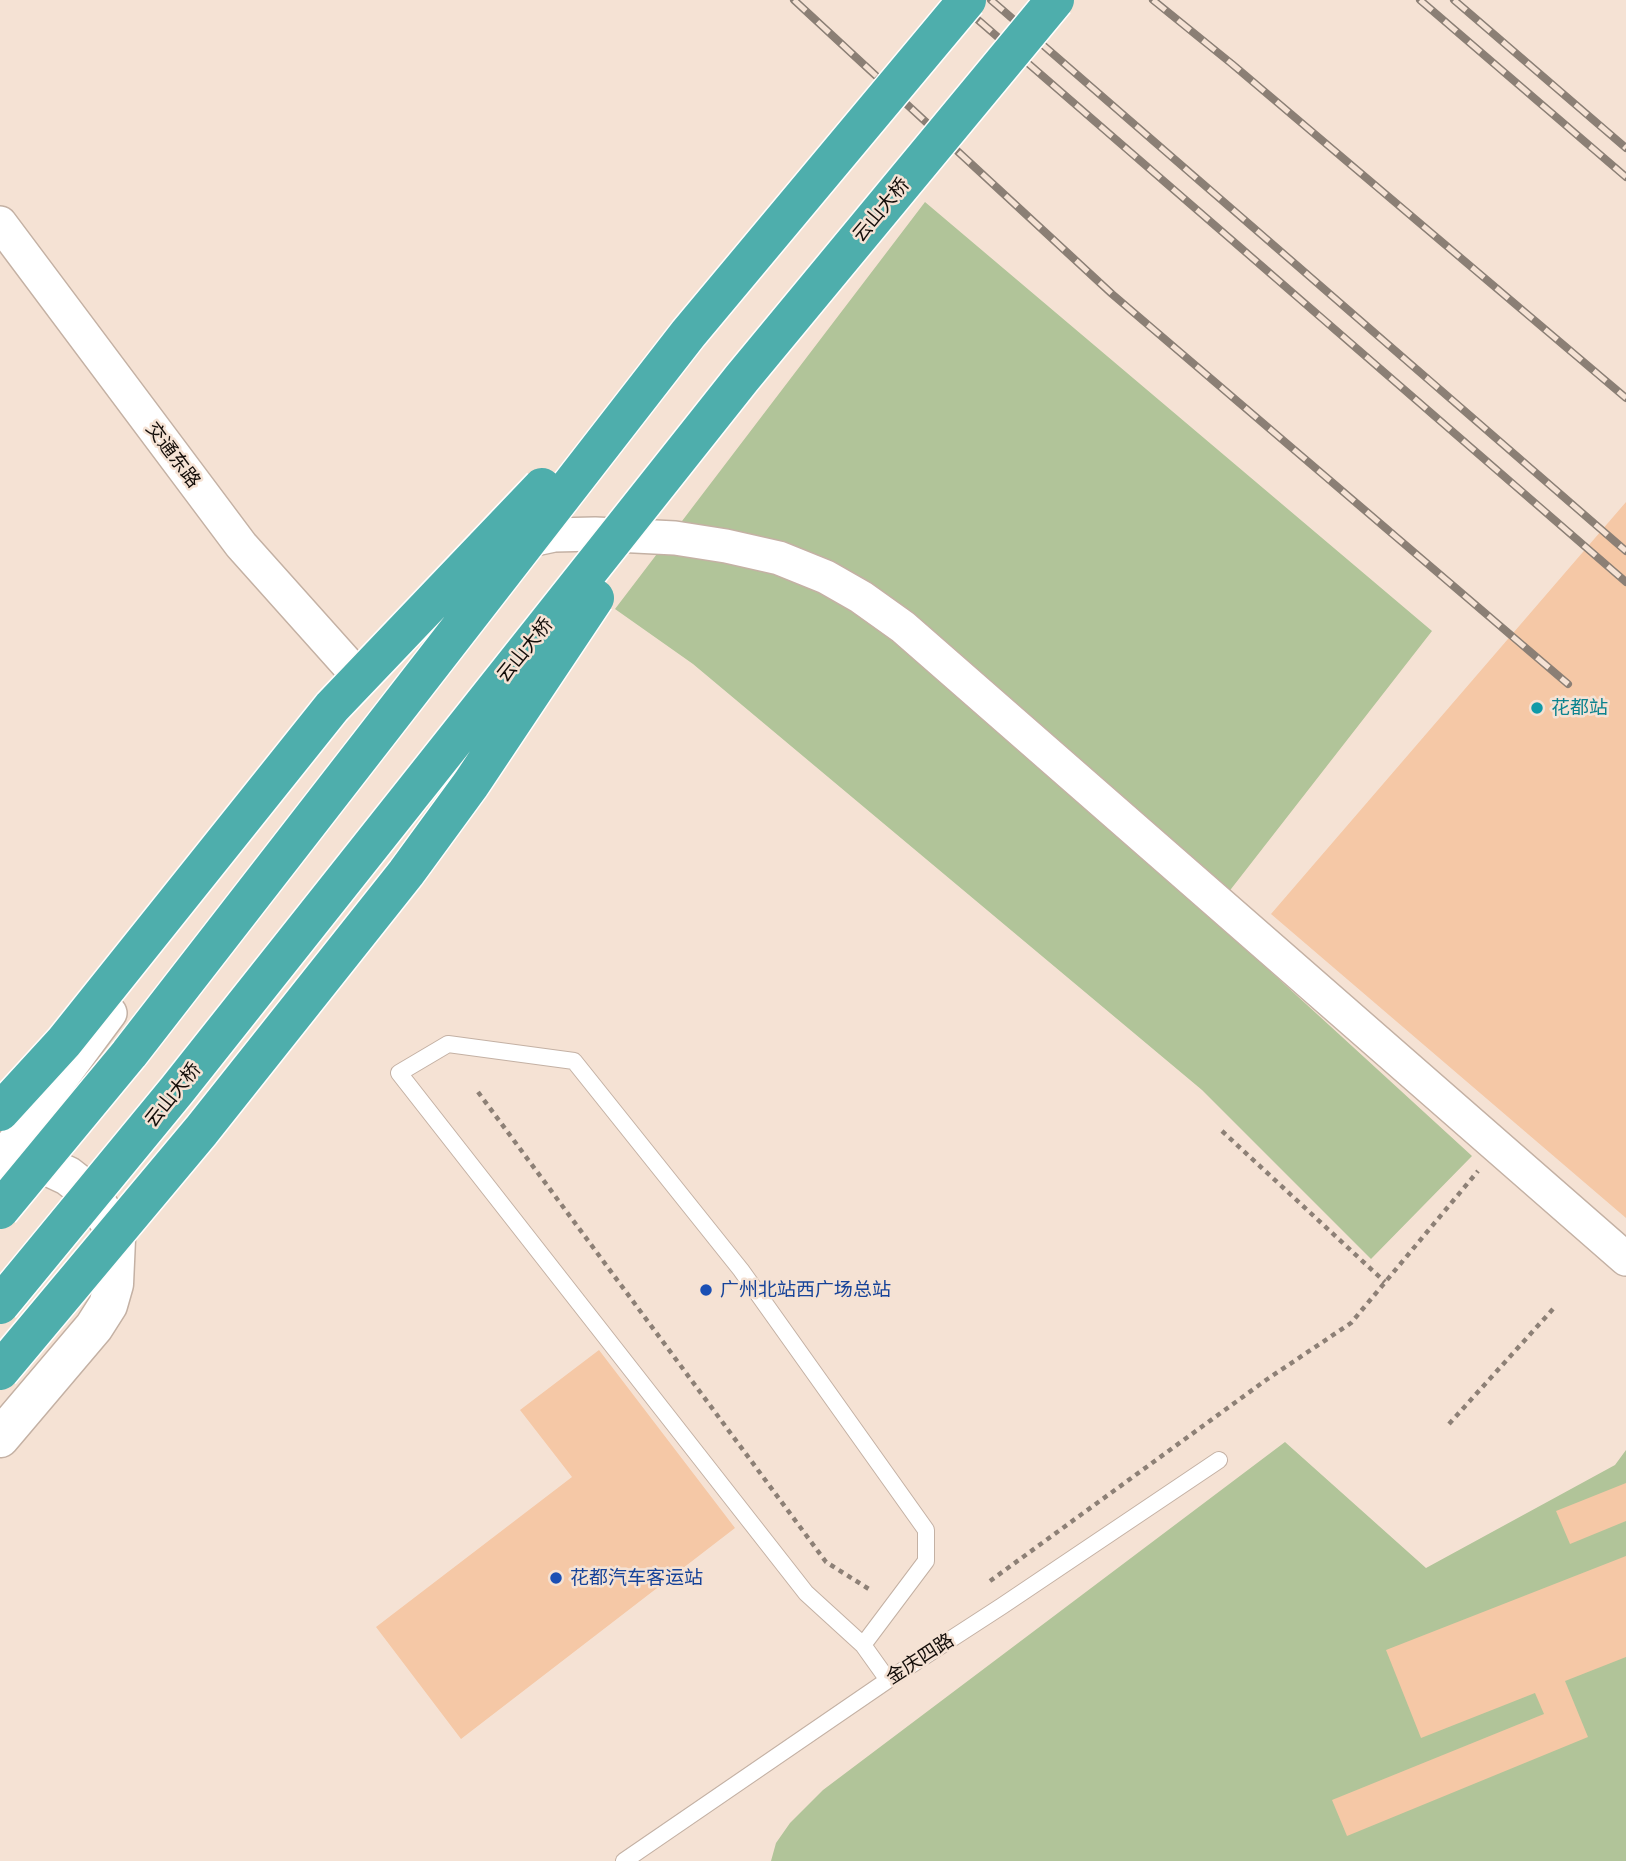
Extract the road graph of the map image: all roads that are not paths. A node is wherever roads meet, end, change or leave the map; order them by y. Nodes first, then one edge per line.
1 (967, 0) edge
2 (1055, 0) edge
3 (0, 223) edge
4 (688, 334) junction
5 (741, 378) junction
6 (359, 677) junction
7 (0, 1112) edge
8 (0, 1161) edge
9 (0, 1174) edge
10 (0, 1210) edge
11 (1626, 1259) edge
12 (0, 1305) edge
13 (0, 1370) edge
14 (0, 1438) edge
15 (1219, 1460) dead end
16 (863, 1645) junction
17 (888, 1680) junction
18 (624, 1861) edge

1 - 4 highway, bridge
2 - 5 highway, 云山大桥, bridge
3 - 6 street, 交通东路
4 - 7 highway, bridge
4 - 10 highway, bridge
5 - 12 highway, 云山大桥, bridge
5 - 13 highway, bridge
6 - 8 street
6 - 11 street
9 - 14 street
15 - 17 lane, 金庆四路
16 - 16 lane
16 - 17 lane
17 - 18 lane, 金庆四路

